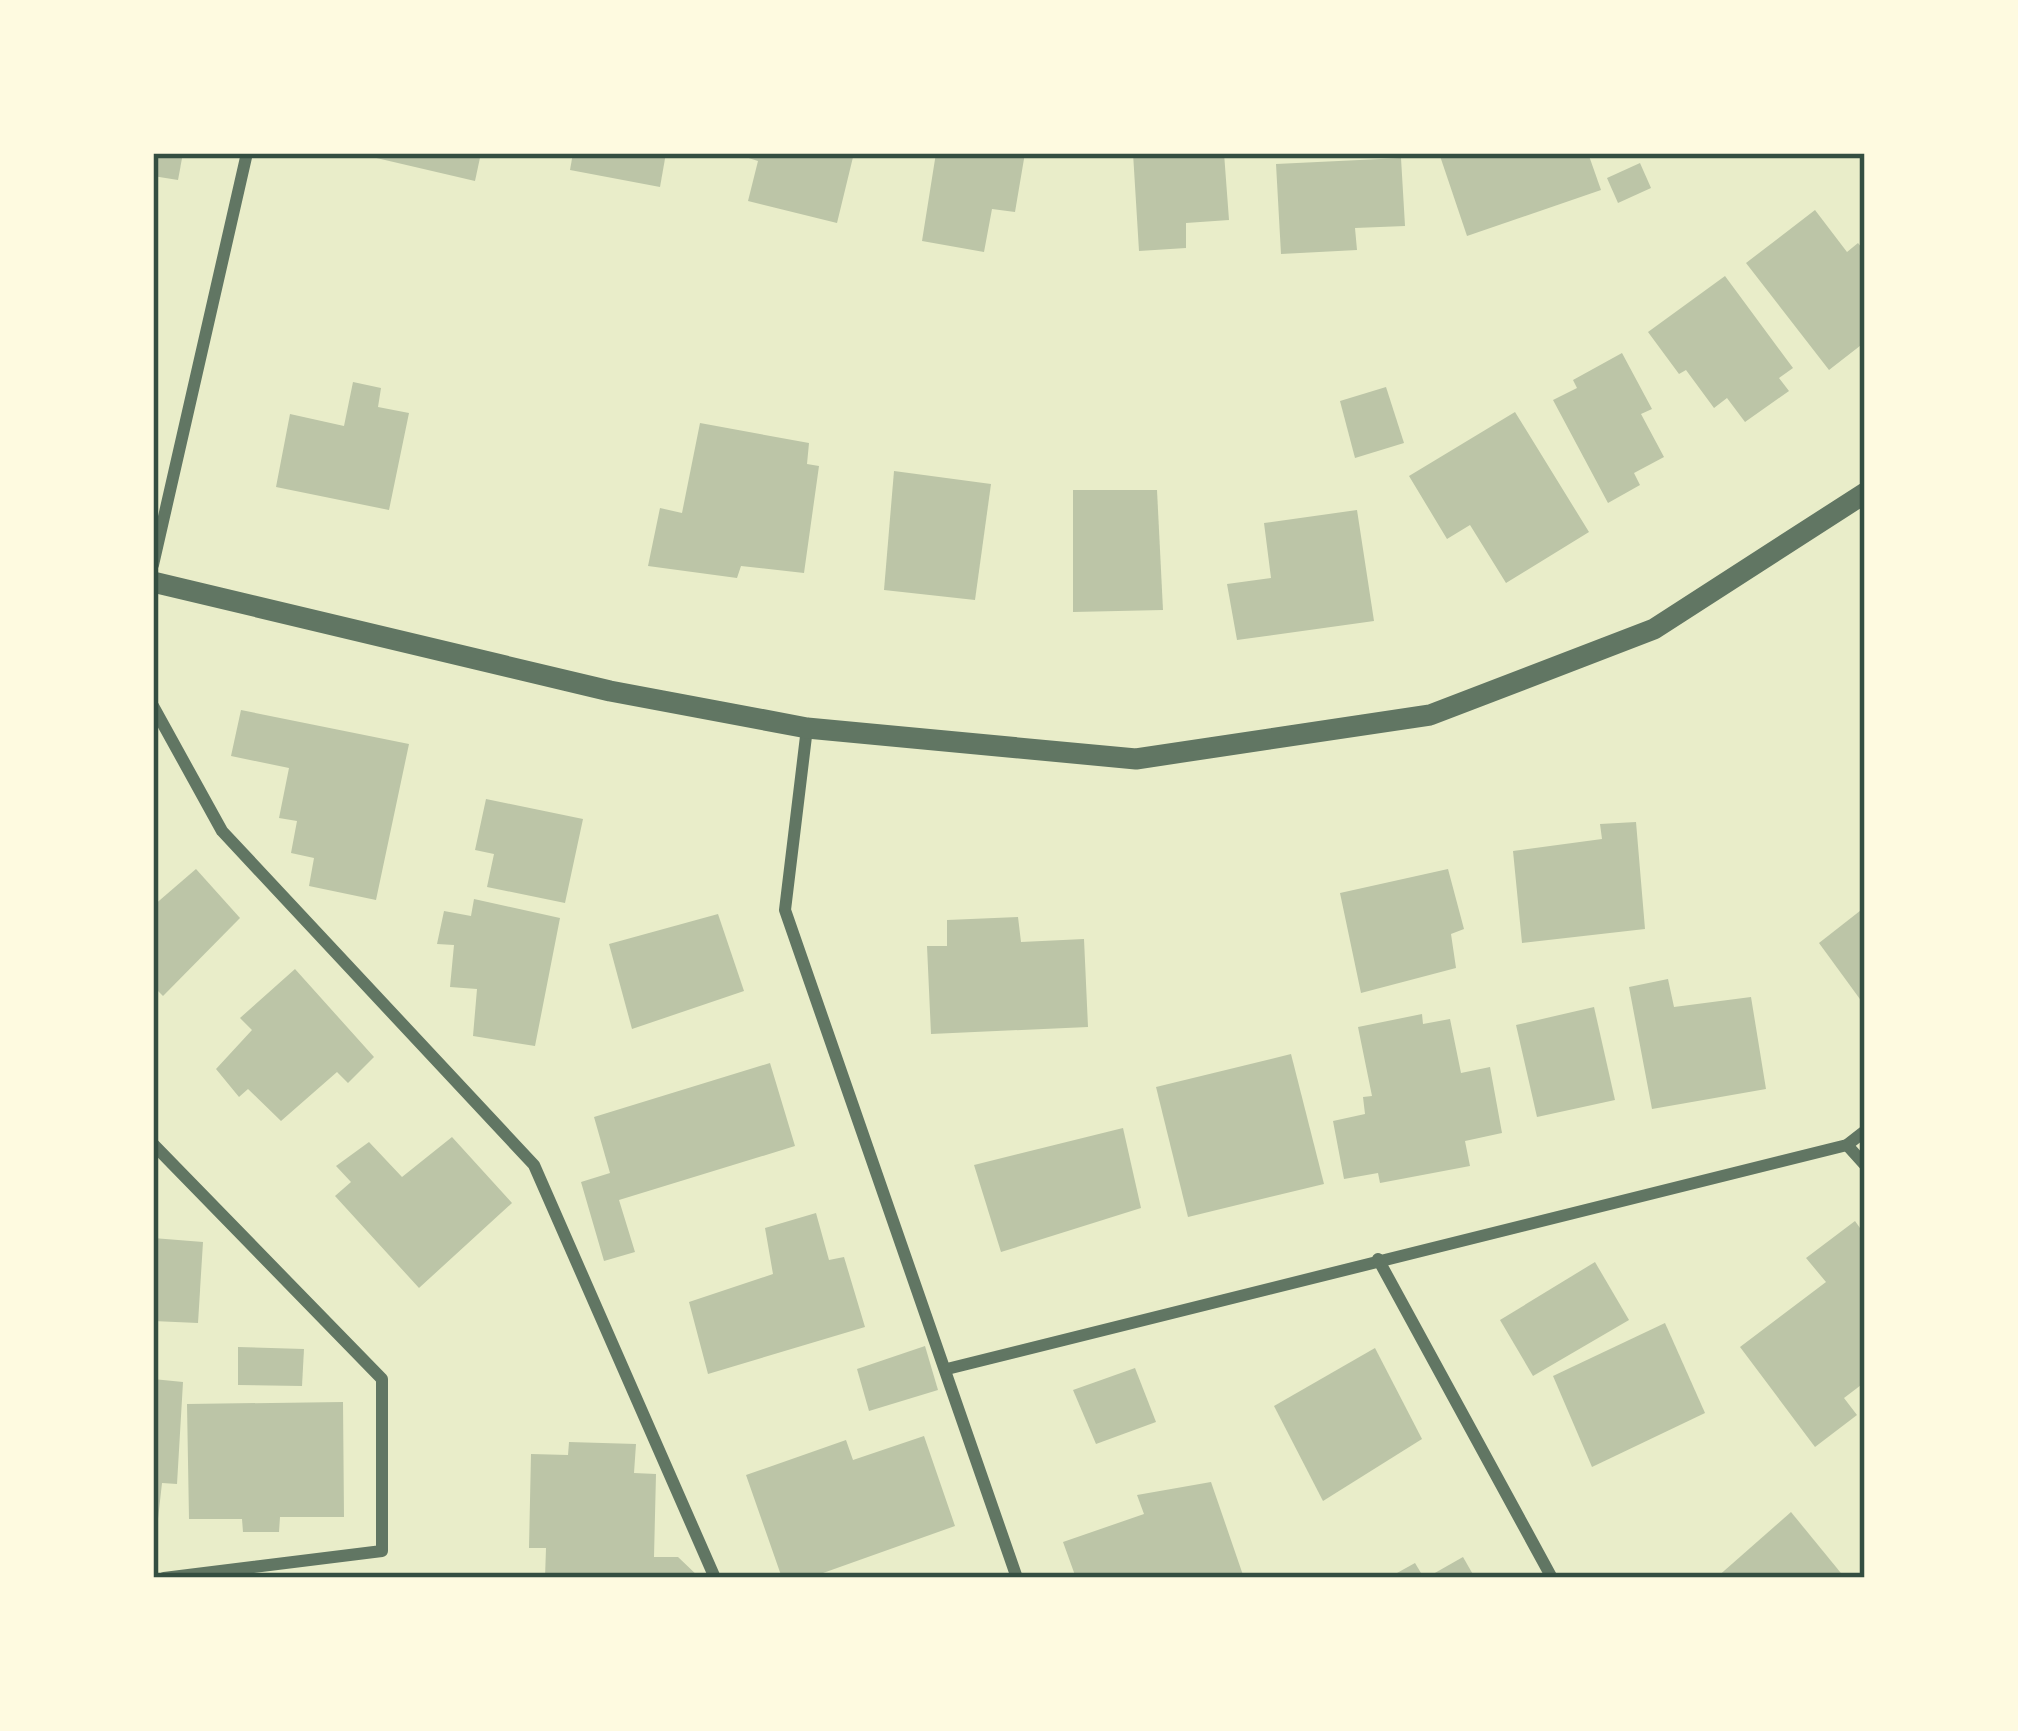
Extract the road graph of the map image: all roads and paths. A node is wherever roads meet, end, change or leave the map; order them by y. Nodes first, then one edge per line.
1 (248, 153) edge
2 (1865, 493) edge
3 (153, 565) edge
4 (153, 582) edge
5 (153, 706) edge
6 (807, 728) junction
7 (1865, 1131) edge
8 (153, 1144) edge
9 (1847, 1145) junction
10 (1865, 1166) edge
11 (1378, 1259) junction
12 (947, 1369) junction
13 (164, 1578) edge
14 (715, 1578) edge
15 (1017, 1578) edge
16 (1552, 1578) edge

1 - 3 street
2 - 6 street
4 - 6 street
5 - 14 street
6 - 12 street
7 - 9 street
8 - 13 street
9 - 10 street
9 - 11 street
11 - 12 street
11 - 16 street
12 - 15 street

